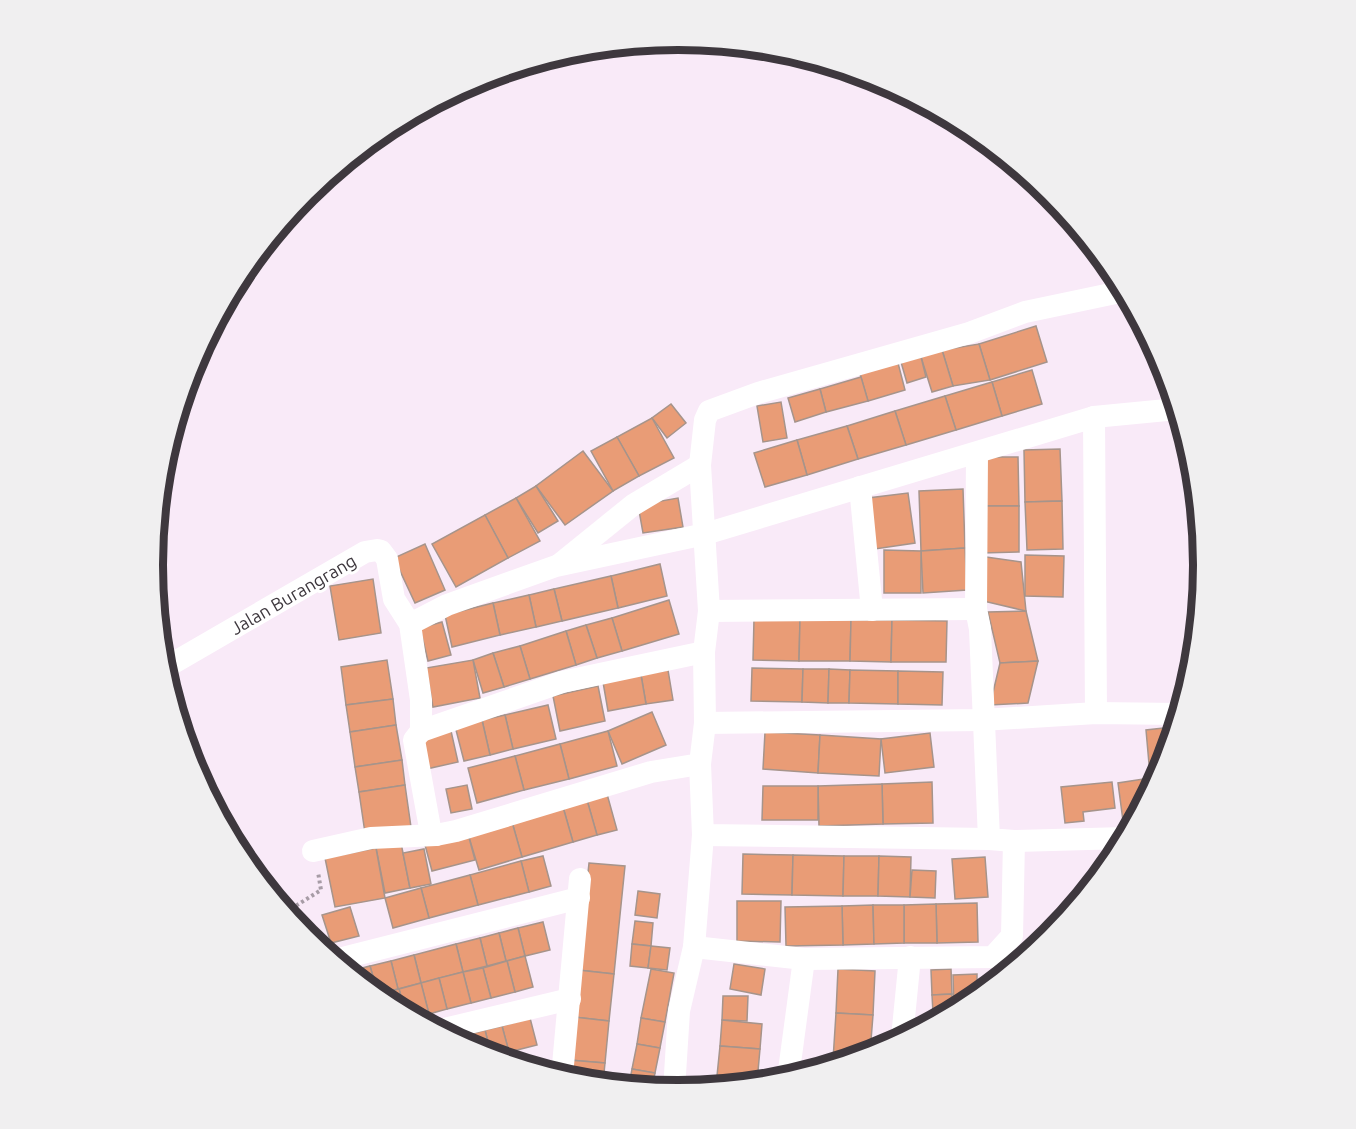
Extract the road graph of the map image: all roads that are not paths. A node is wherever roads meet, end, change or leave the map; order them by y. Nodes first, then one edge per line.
1 (1115, 293) edge
2 (1169, 410) edge
3 (1094, 417) junction
4 (977, 453) junction
5 (700, 465) junction
6 (860, 487) junction
7 (705, 534) junction
8 (556, 566) junction
9 (976, 609) junction
10 (872, 610) junction
11 (709, 611) junction
12 (410, 624) junction
13 (704, 652) junction
14 (173, 664) edge
15 (1096, 713) junction
16 (1171, 714) edge
17 (982, 720) junction
18 (705, 723) junction
19 (422, 731) junction
20 (700, 764) junction
21 (436, 835) junction
22 (703, 835) junction
23 (1114, 838) edge
24 (989, 839) junction
25 (1014, 841) junction
26 (313, 850) road end
27 (694, 947) junction
28 (344, 957) edge
29 (910, 957) junction
30 (804, 959) junction
31 (570, 999) junction
32 (452, 1027) edge
33 (903, 1027) edge
34 (563, 1066) edge
35 (789, 1067) edge
36 (675, 1080) edge

1 - 5 street
2 - 3 street
3 - 4 street
3 - 15 street
4 - 6 street
4 - 9 street
5 - 7 street
5 - 8 street
6 - 7 street
6 - 10 street
7 - 8 street
7 - 11 street
8 - 12 street
9 - 10 street
9 - 17 street
10 - 11 street
11 - 13 street
12 - 14 street, Jalan Burangrang
12 - 19 street
13 - 18 street
13 - 19 street
15 - 16 street
15 - 17 street
17 - 18 street
17 - 24 street
18 - 20 street
19 - 21 street
20 - 21 street
20 - 22 street
21 - 26 street
22 - 24 street
22 - 27 street
23 - 25 street
24 - 25 street
25 - 29 street
27 - 30 street
27 - 36 street
28 - 31 street
29 - 30 street
29 - 33 street
30 - 35 street
31 - 32 street
31 - 34 street

